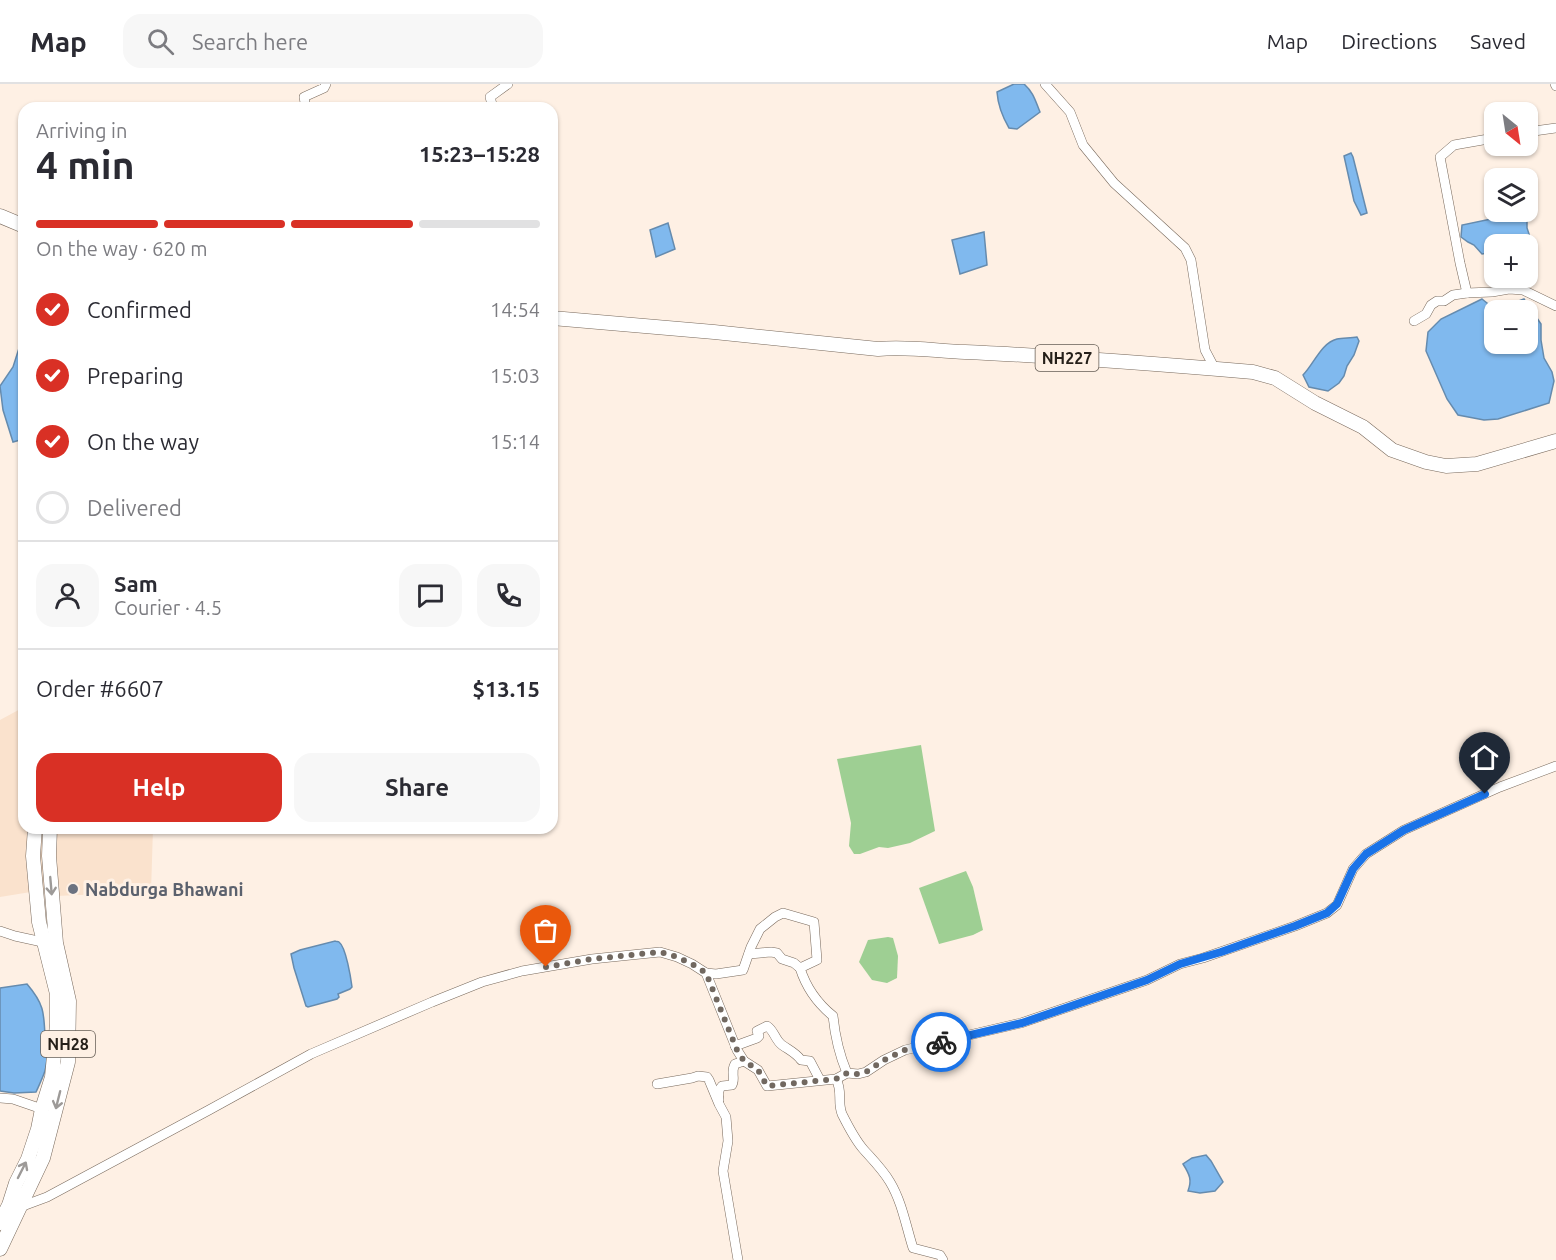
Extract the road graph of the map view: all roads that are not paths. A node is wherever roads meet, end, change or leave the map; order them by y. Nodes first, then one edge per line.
1 (326, 84) edge
2 (508, 84) edge
3 (1045, 84) edge
4 (305, 102) edge
5 (491, 102) edge
6 (1556, 128) edge
7 (1538, 130) edge
8 (1484, 140) edge
9 (0, 216) edge
10 (18, 224) edge
11 (1467, 293) junction
12 (1556, 306) edge
13 (558, 319) edge
14 (1414, 321) dead end
15 (1215, 369) junction
16 (1556, 441) edge
17 (1556, 766) edge
18 (35, 834) edge
19 (50, 834) edge
20 (0, 931) edge
21 (50, 943) junction
22 (749, 954) junction
23 (800, 968) junction
24 (706, 973) junction
25 (735, 1046) junction
26 (744, 1061) junction
27 (847, 1073) junction
28 (836, 1079) junction
29 (820, 1080) junction
30 (657, 1084) dead end
31 (0, 1098) edge
32 (719, 1104) junction
33 (42, 1109) junction
34 (44, 1130) junction
35 (14, 1206) junction
36 (0, 1223) edge
37 (0, 1250) edge
38 (738, 1260) edge
39 (943, 1260) edge

1 - 4 street
2 - 5 street
3 - 15 street
6 - 7 street
8 - 11 street
9 - 10 highway
11 - 12 street
11 - 14 street
13 - 15 highway, NH227
15 - 16 highway, NH227
17 - 27 street
18 - 21 highway, NH28
19 -> 21 highway, NH28
20 - 21 street
21 - 33 highway, NH28
21 -> 34 highway, NH28
22 - 23 street
22 - 23 street
22 - 24 street
23 - 27 street
24 - 25 street
24 - 35 street
25 - 26 street
25 - 29 street
26 - 29 street
26 - 32 street
27 - 28 street
28 - 29 street
28 - 39 street
30 - 32 street
31 - 33 street
32 - 38 street
33 - 34 highway, NH28
34 - 35 highway, NH28
35 - 36 highway, NH28
35 - 37 highway, NH28

